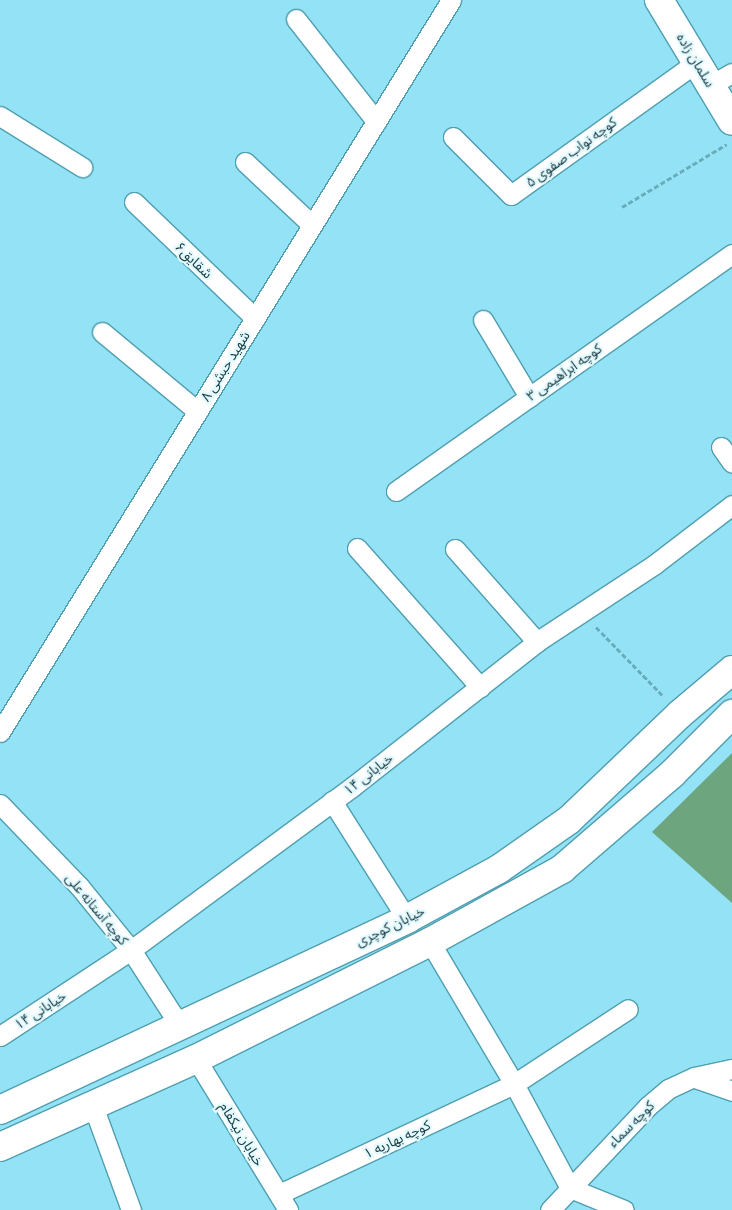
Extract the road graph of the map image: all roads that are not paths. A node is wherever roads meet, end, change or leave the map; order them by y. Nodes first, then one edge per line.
1 (451, 0) edge
2 (659, 0) edge
3 (296, 19) dead end
4 (697, 62) junction
5 (722, 79) edge
6 (0, 116) edge
7 (376, 121) junction
8 (732, 121) edge
9 (454, 137) dead end
10 (245, 162) dead end
11 (82, 166) dead end
12 (134, 202) dead end
13 (312, 225) junction
14 (732, 254) edge
15 (255, 318) junction
16 (483, 320) dead end
17 (102, 332) dead end
18 (529, 397) junction
19 (197, 411) junction
20 (720, 447) dead end
21 (732, 463) edge
22 (396, 491) dead end
23 (732, 505) edge
24 (358, 548) dead end
25 (455, 549) dead end
26 (537, 642) junction
27 (732, 670) edge
28 (480, 687) junction
29 (732, 714) edge
30 (0, 732) edge
31 (332, 801) junction
32 (0, 804) edge
33 (407, 919) junction
34 (430, 942) junction
35 (131, 950) junction
36 (628, 1009) dead end
37 (180, 1026) junction
38 (0, 1036) edge
39 (196, 1059) junction
40 (732, 1069) edge
41 (694, 1077) junction
42 (514, 1084) junction
43 (732, 1091) edge
44 (93, 1106) junction
45 (0, 1110) edge
46 (0, 1147) edge
47 (570, 1188) junction
48 (279, 1194) junction
49 (131, 1210) edge
50 (288, 1210) edge
51 (550, 1210) edge
52 (624, 1210) edge

1 - 7 street, شهید حبشی ۸
2 - 4 main road, سلمان زاده
3 - 7 street
4 - 5 main road, سلمان زاده
4 - 9 street, کوچه نواب صفوی ۵
5 - 8 main road, سلمان زاده
6 - 11 street
7 - 13 street, شهید حبشی ۸
10 - 13 street
12 - 15 street, شقایق۶
13 - 15 street, شهید حبشی ۸
14 - 18 street, کوچه ابراهیمی ۳
15 - 19 street, شهید حبشی ۸
16 - 18 street
17 - 19 street
18 - 22 street, کوچه ابراهیمی ۳
19 - 30 street, شهید حبشی ۸
20 - 21 street
23 - 26 street, خیابانی ۱۴
24 - 28 street
25 - 26 street
26 - 28 street, خیابانی ۱۴
27 - 33 main road, خیابان کوچری
28 - 31 street, خیابانی ۱۴
29 - 34 main road
31 - 33 street
31 - 35 street, خیابانی ۱۴
32 - 35 street, کوچه آستانه علی
33 - 37 main road, خیابان کوچری
34 - 39 main road
34 - 42 street
35 - 37 street, کوچه آستانه علی
35 - 38 street, خیابانی ۱۴
36 - 42 street, کوچه بهاریه ۱
37 - 45 main road, خیابان کوچری
39 - 44 main road
39 - 48 street, خیابان نیکفام
40 - 41 street, کوچه سماء
41 - 43 street
41 - 47 street, کوچه سماء
42 - 47 street
42 - 48 street, کوچه بهاریه ۱
44 - 46 main road
44 - 49 street
47 - 51 street, کوچه سماء
47 - 52 street
48 - 50 street, خیابان نیکفام

